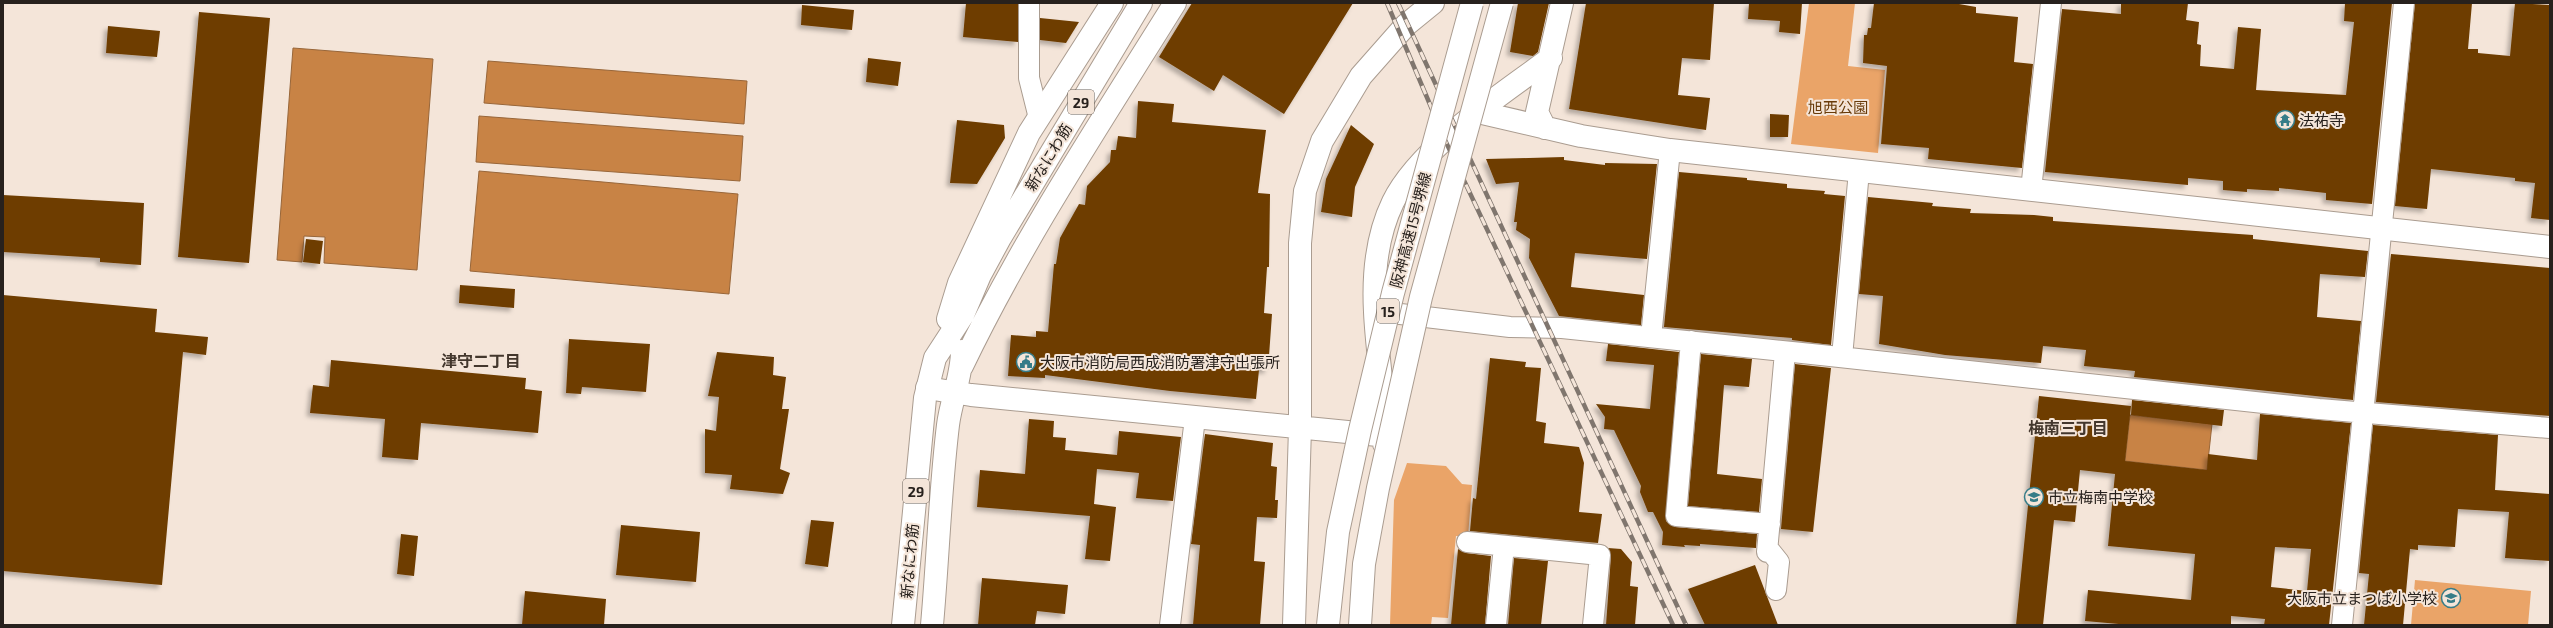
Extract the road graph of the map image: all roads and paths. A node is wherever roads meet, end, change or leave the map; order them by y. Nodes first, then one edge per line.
1 (1029, 3) edge
2 (1112, 3) edge
3 (1141, 3) edge
4 (1175, 3) edge
5 (1432, 3) edge
6 (1472, 3) edge
7 (1502, 3) edge
8 (1509, 3) edge
9 (1562, 3) edge
10 (2051, 3) edge
11 (2404, 3) edge
12 (1551, 58) junction
13 (1478, 112) junction
14 (1039, 118) junction
15 (1545, 128) junction
16 (1670, 150) junction
17 (1860, 171) junction
18 (2031, 190) junction
19 (2382, 229) junction
20 (2550, 247) edge
21 (1375, 311) junction
22 (963, 315) junction
23 (1651, 337) junction
24 (1691, 341) junction
25 (1785, 352) junction
26 (1842, 357) junction
27 (935, 358) junction
28 (962, 366) junction
29 (927, 388) junction
30 (953, 393) junction
31 (2364, 412) junction
32 (1195, 418) junction
33 (1300, 428) junction
34 (2550, 428) edge
35 (1385, 435) junction
36 (1770, 524) junction
37 (1467, 542) dead end
38 (1504, 546) junction
39 (1776, 590) dead end
40 (903, 625) edge
41 (932, 625) edge
42 (1170, 625) edge
43 (1294, 625) edge
44 (1328, 625) edge
45 (1360, 625) edge
46 (1369, 625) edge
47 (1496, 625) edge
48 (1593, 625) edge
49 (2342, 625) edge

1 - 14 street
2 - 14 main road
3 - 22 main road, 新なにわ筋 / 29
4 - 28 main road
5 - 33 main road
6 - 44 main road, 阪神高速15号堺線 / 15, bridge
7 - 45 main road, 阪神高速15号堺線 / 15, bridge
8 - 13 main road
9 - 12 main road
10 - 18 street
11 - 19 street
12 - 13 main road
12 - 15 main road
13 - 15 main road
13 - 21 main road
14 - 27 main road
15 - 16 main road
16 - 17 main road
16 - 23 street
17 - 18 main road
17 - 26 street
18 - 19 main road
19 - 20 main road
19 - 31 street
21 - 23 street
21 - 35 main road
22 - 27 main road, 新なにわ筋 / 29
22 - 28 main road, 新なにわ筋 / 29
23 - 24 street
24 - 25 street
24 - 36 street
25 - 26 street
25 - 36 street
26 - 31 street
27 - 29 main road, 新なにわ筋 / 29
28 - 30 main road, 新なにわ筋 / 29
29 - 30 main road
29 - 40 main road, 新なにわ筋 / 29
30 - 32 main road
30 - 41 main road, 新なにわ筋 / 29
31 - 34 street
31 - 49 street
32 - 33 main road
32 - 42 street
33 - 35 main road
33 - 43 main road
35 - 46 main road
36 - 39 street
37 - 38 street
38 - 47 street
38 - 48 street

